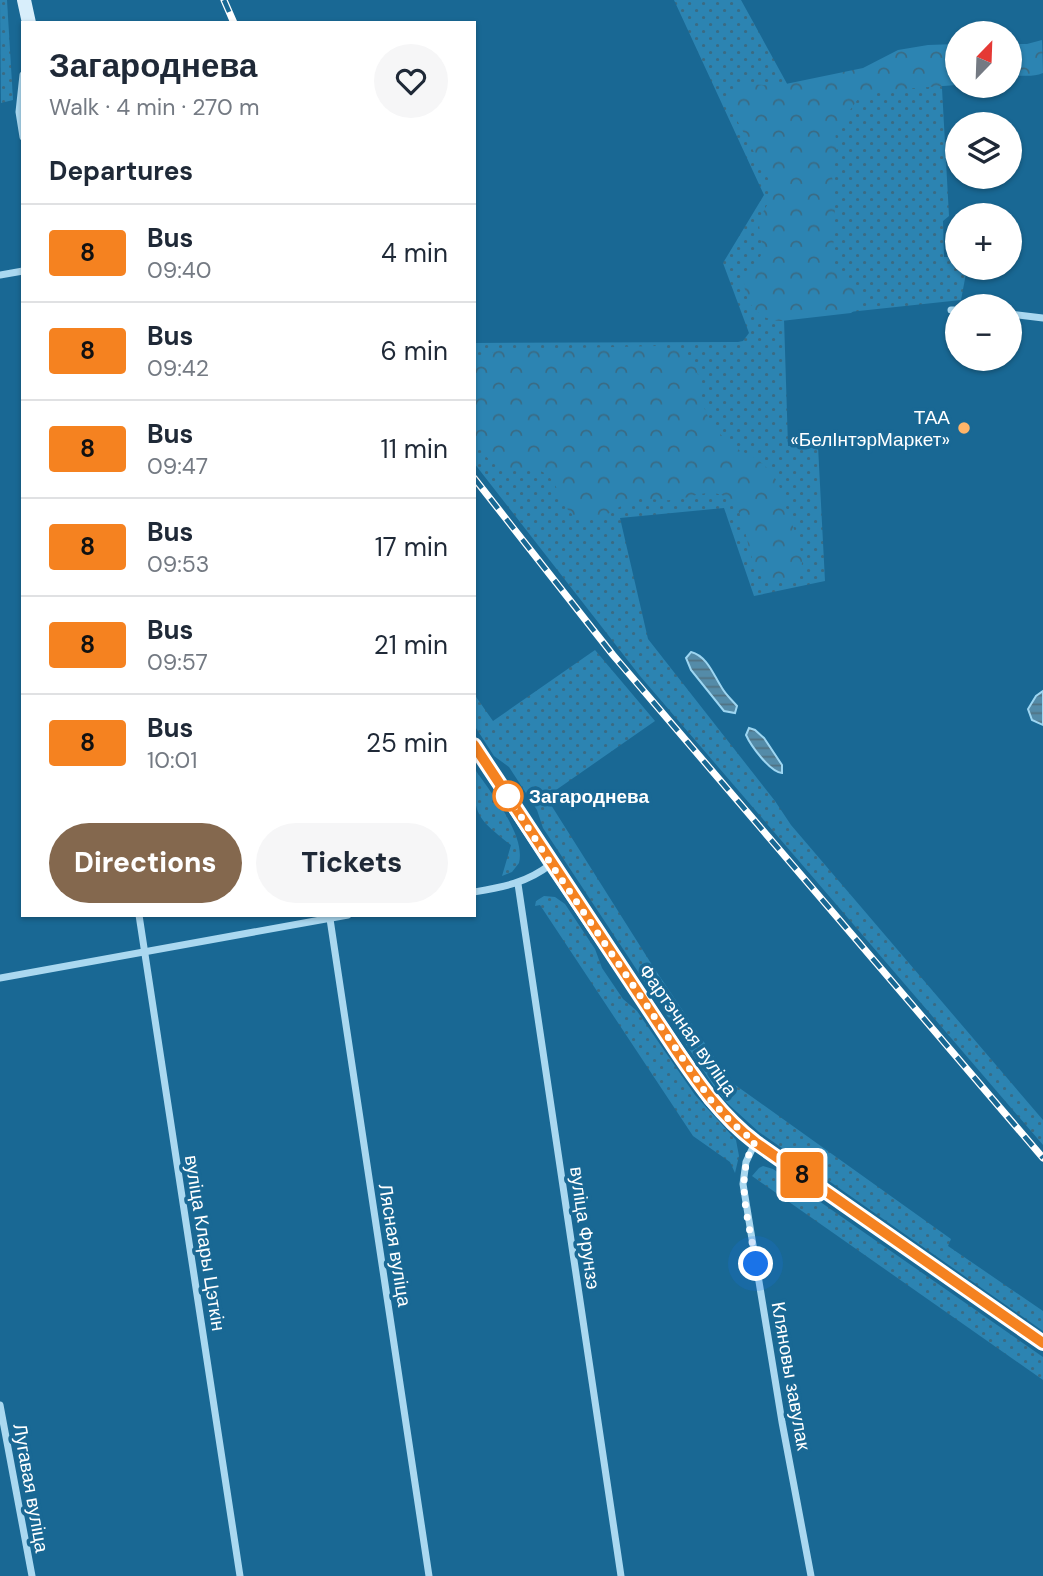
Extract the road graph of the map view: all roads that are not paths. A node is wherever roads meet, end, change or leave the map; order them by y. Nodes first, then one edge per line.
1 (24, 0) edge
2 (29, 21) edge
3 (21, 94) edge
4 (21, 124) edge
5 (21, 271) edge
6 (0, 275) edge
7 (1022, 315) edge
8 (1043, 318) edge
9 (476, 747) edge
10 (551, 864) junction
11 (518, 884) junction
12 (476, 892) edge
13 (139, 917) edge
14 (339, 917) edge
15 (330, 919) junction
16 (144, 952) junction
17 (0, 978) edge
18 (755, 1142) junction
19 (1043, 1343) edge
20 (0, 1405) edge
21 (32, 1576) edge
22 (240, 1576) edge
23 (429, 1576) edge
24 (621, 1576) edge
25 (811, 1576) edge

1 - 2 street
3 - 4 street
5 - 6 street
7 - 8 street
9 - 10 street, Фартэчная вуліца
10 - 11 street
10 - 18 street, Фартэчная вуліца
11 - 12 street
11 - 24 street, вуліца Фрунзэ
13 - 16 street, вуліца Клары Цэткін
14 - 15 street
15 - 16 street
15 - 23 street, Лясная вуліца
16 - 17 street
16 - 22 street, вуліца Клары Цэткін
18 - 19 street, Фартэчная вуліца
18 - 25 street, Кляновы завулак
20 - 21 street, Лугавая вуліца

